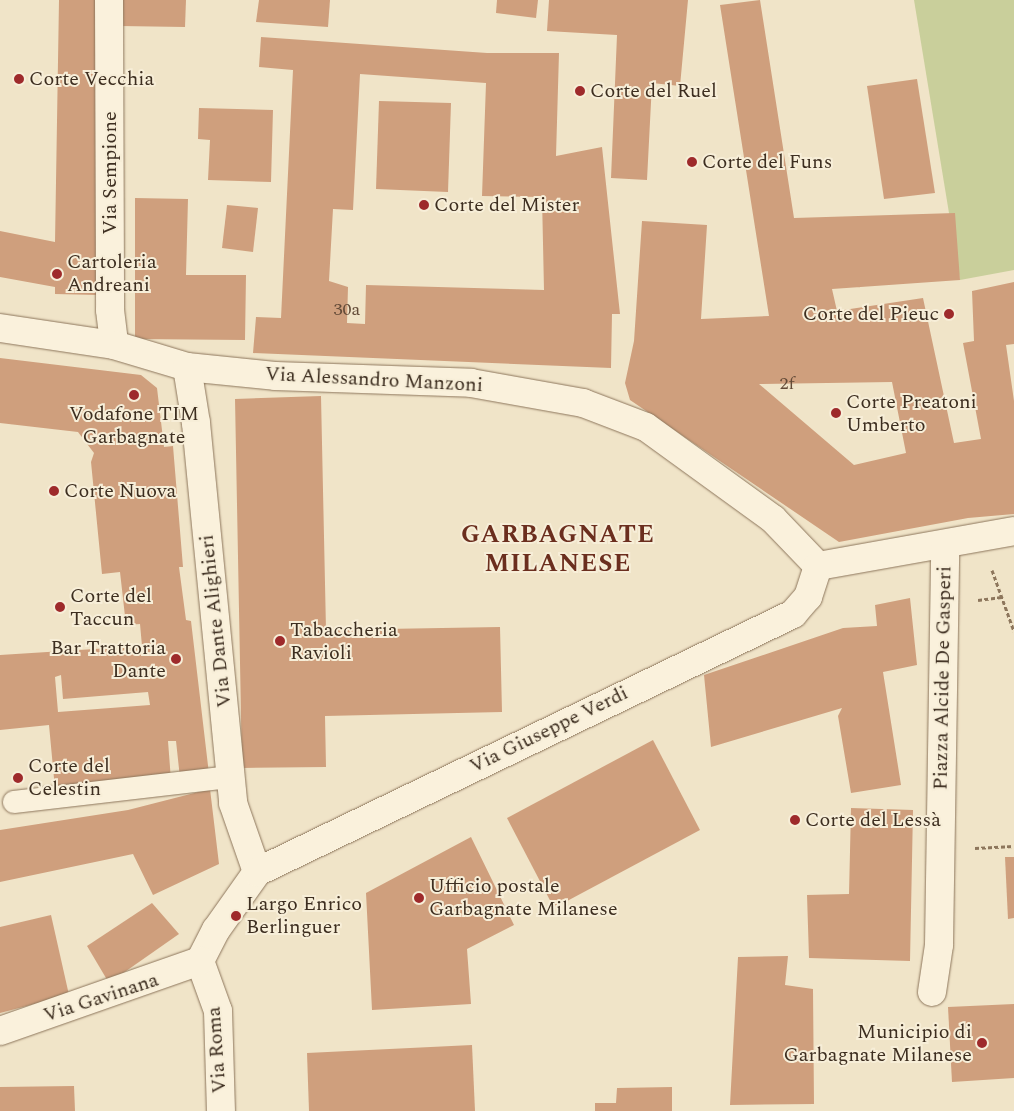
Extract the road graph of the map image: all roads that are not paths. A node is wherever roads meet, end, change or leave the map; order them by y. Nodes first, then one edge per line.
1 (109, 0) edge
2 (0, 328) edge
3 (114, 345) junction
4 (186, 367) junction
5 (1014, 531) edge
6 (945, 544) junction
7 (818, 566) junction
8 (231, 777) junction
9 (14, 802) dead end
10 (257, 872) junction
11 (200, 962) junction
12 (932, 992) dead end
13 (0, 1031) edge
14 (221, 1111) edge

1 - 3 street, Via Sempione
2 - 3 street, Via Alessandro Manzoni
3 - 4 street, Via Alessandro Manzoni
4 - 7 street, Via Alessandro Manzoni
4 - 8 street, Via Dante Alighieri
5 - 6 street
6 - 7 street
6 - 12 street, Piazza Alcide De Gasperi
7 - 10 street, Via Giuseppe Verdi
8 - 9 lane
8 - 10 street, Via Dante Alighieri
10 - 11 street
11 - 13 street, Via Gavinana
11 - 14 street, Via Roma

